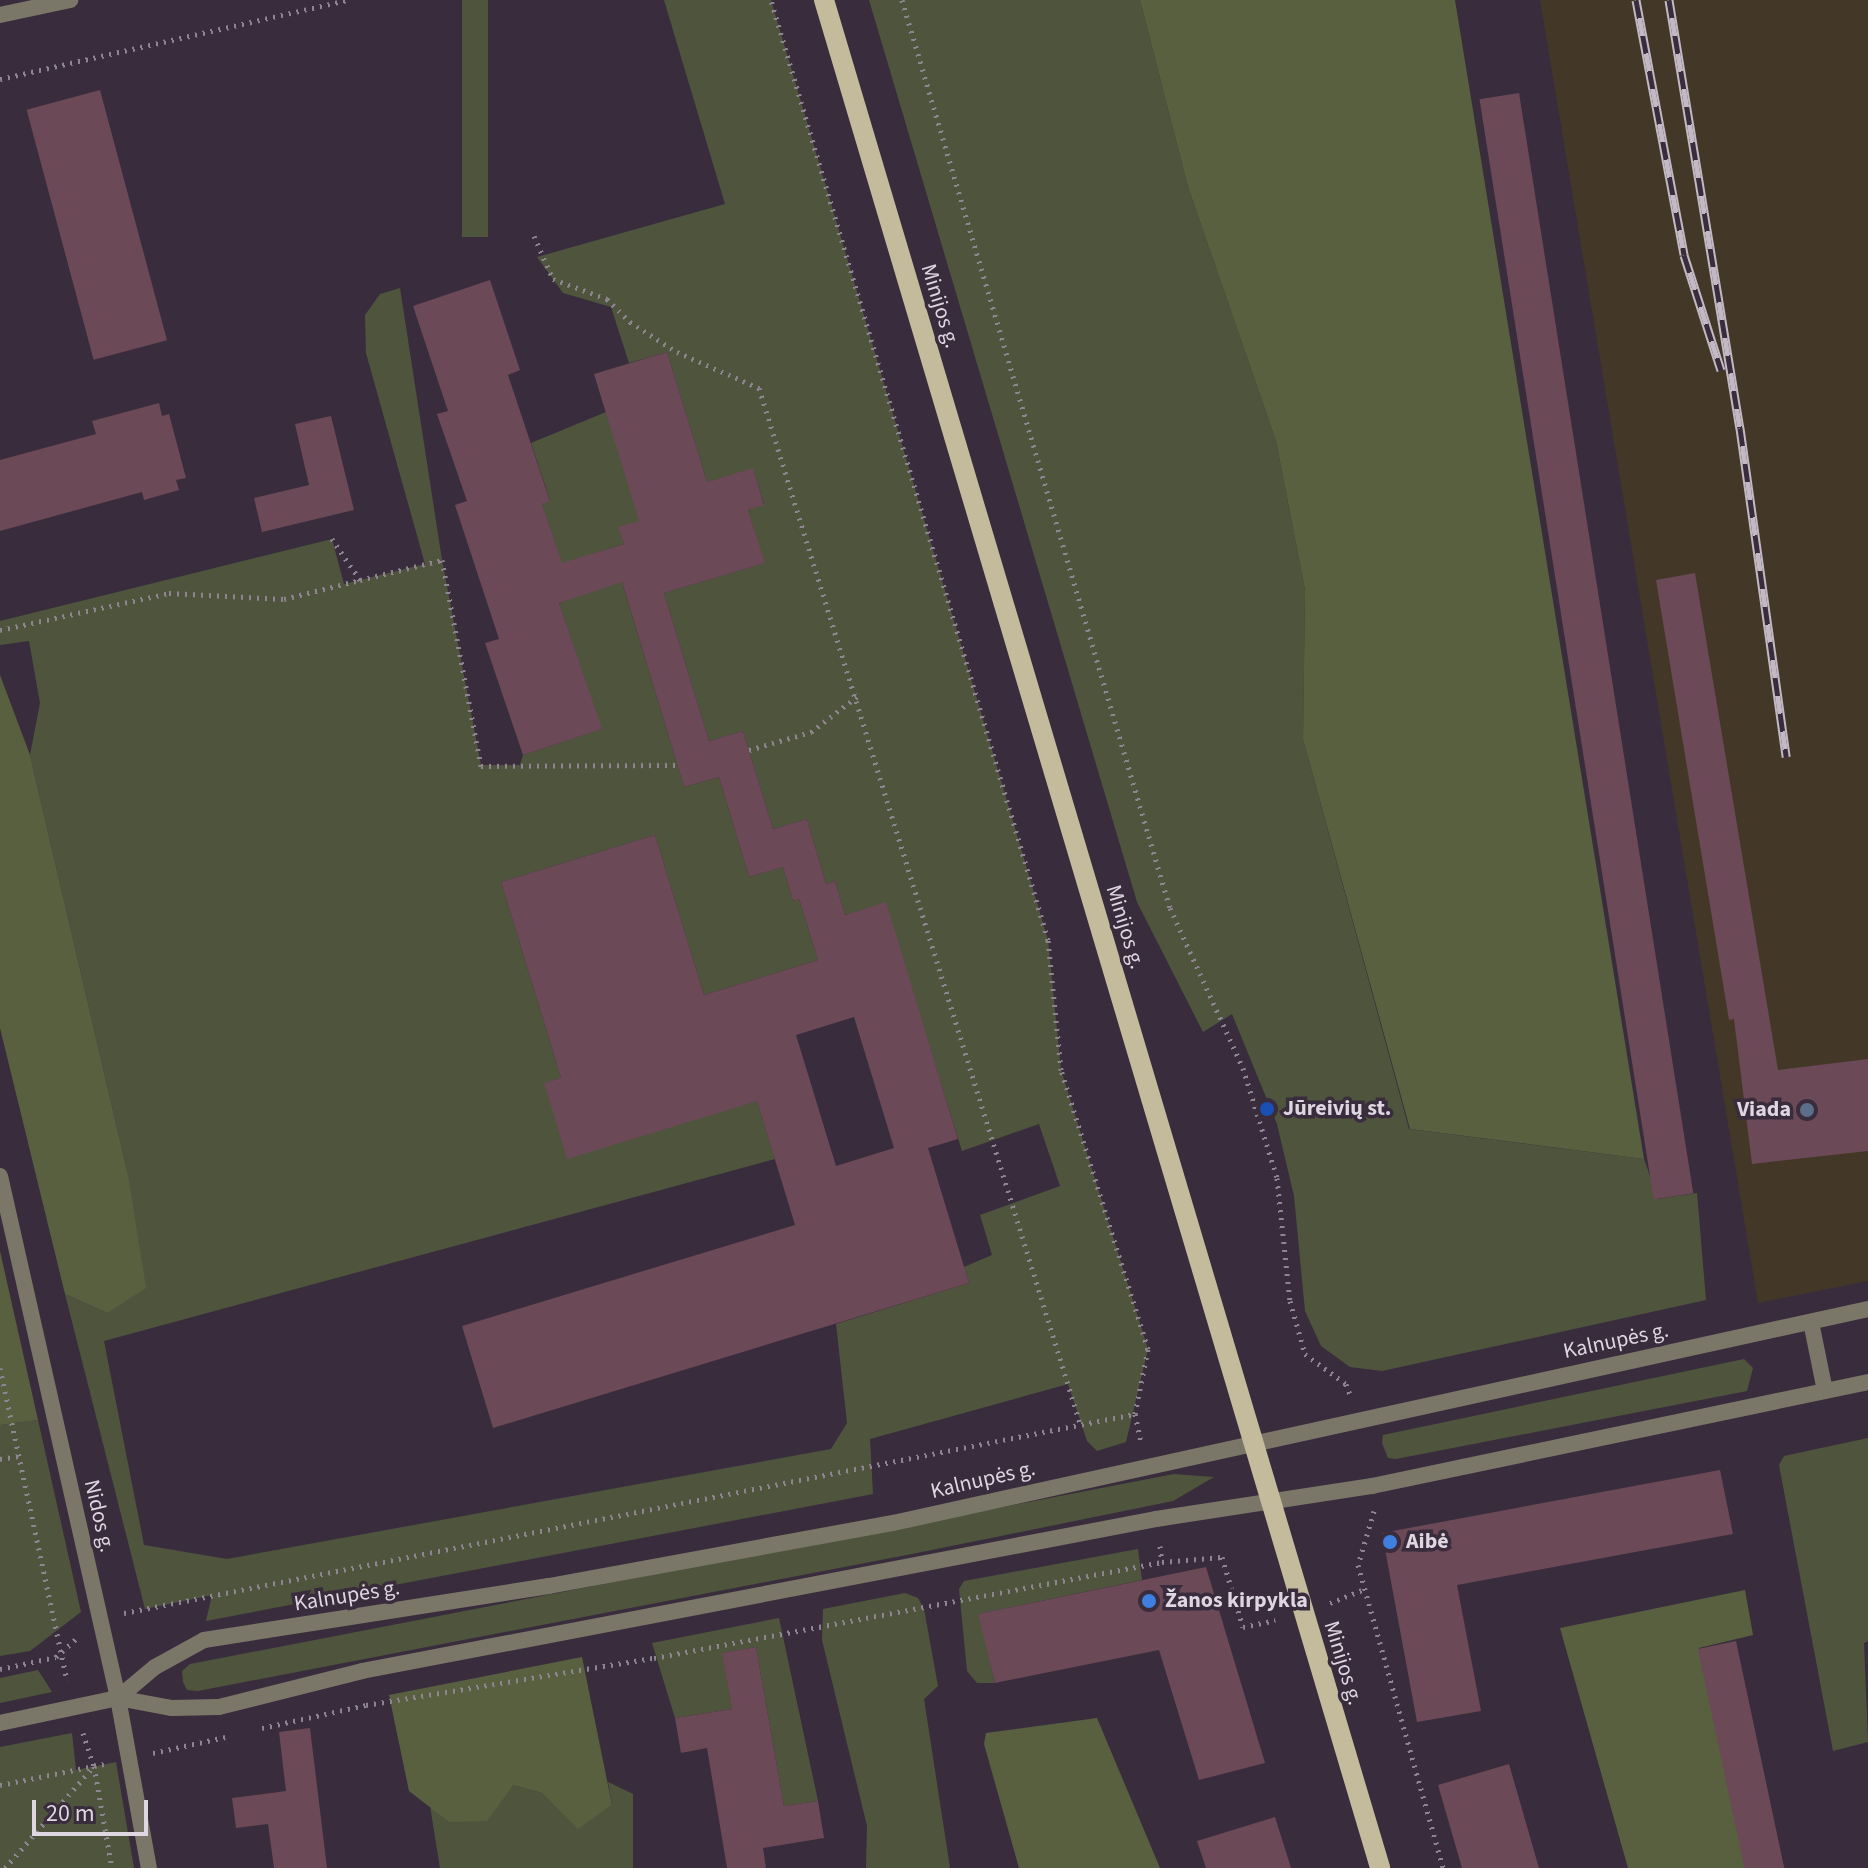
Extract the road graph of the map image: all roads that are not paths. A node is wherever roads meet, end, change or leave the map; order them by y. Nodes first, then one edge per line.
1 (70, 0) edge
2 (824, 0) edge
3 (0, 15) edge
4 (0, 1176) edge
5 (1868, 1309) edge
6 (1811, 1322) junction
7 (1868, 1382) edge
8 (1825, 1391) junction
9 (1254, 1443) junction
10 (1271, 1504) junction
11 (118, 1698) junction
12 (0, 1723) edge
13 (149, 1868) edge
14 (1380, 1868) edge

1 - 3 street
2 - 9 main road, Minijos g.
4 - 11 street, Nidos g.
5 - 6 street, Kalnupės g.
6 - 8 street
6 - 9 street, Kalnupės g.
7 - 8 street, Kalnupės g.
8 - 10 street, Kalnupės g.
9 - 10 main road, Minijos g.
9 - 11 street, Kalnupės g.
10 - 11 street, Kalnupės g.
10 - 14 main road, Minijos g.
11 - 12 street, Kalnupės g.
11 - 13 street, Nidos g.

